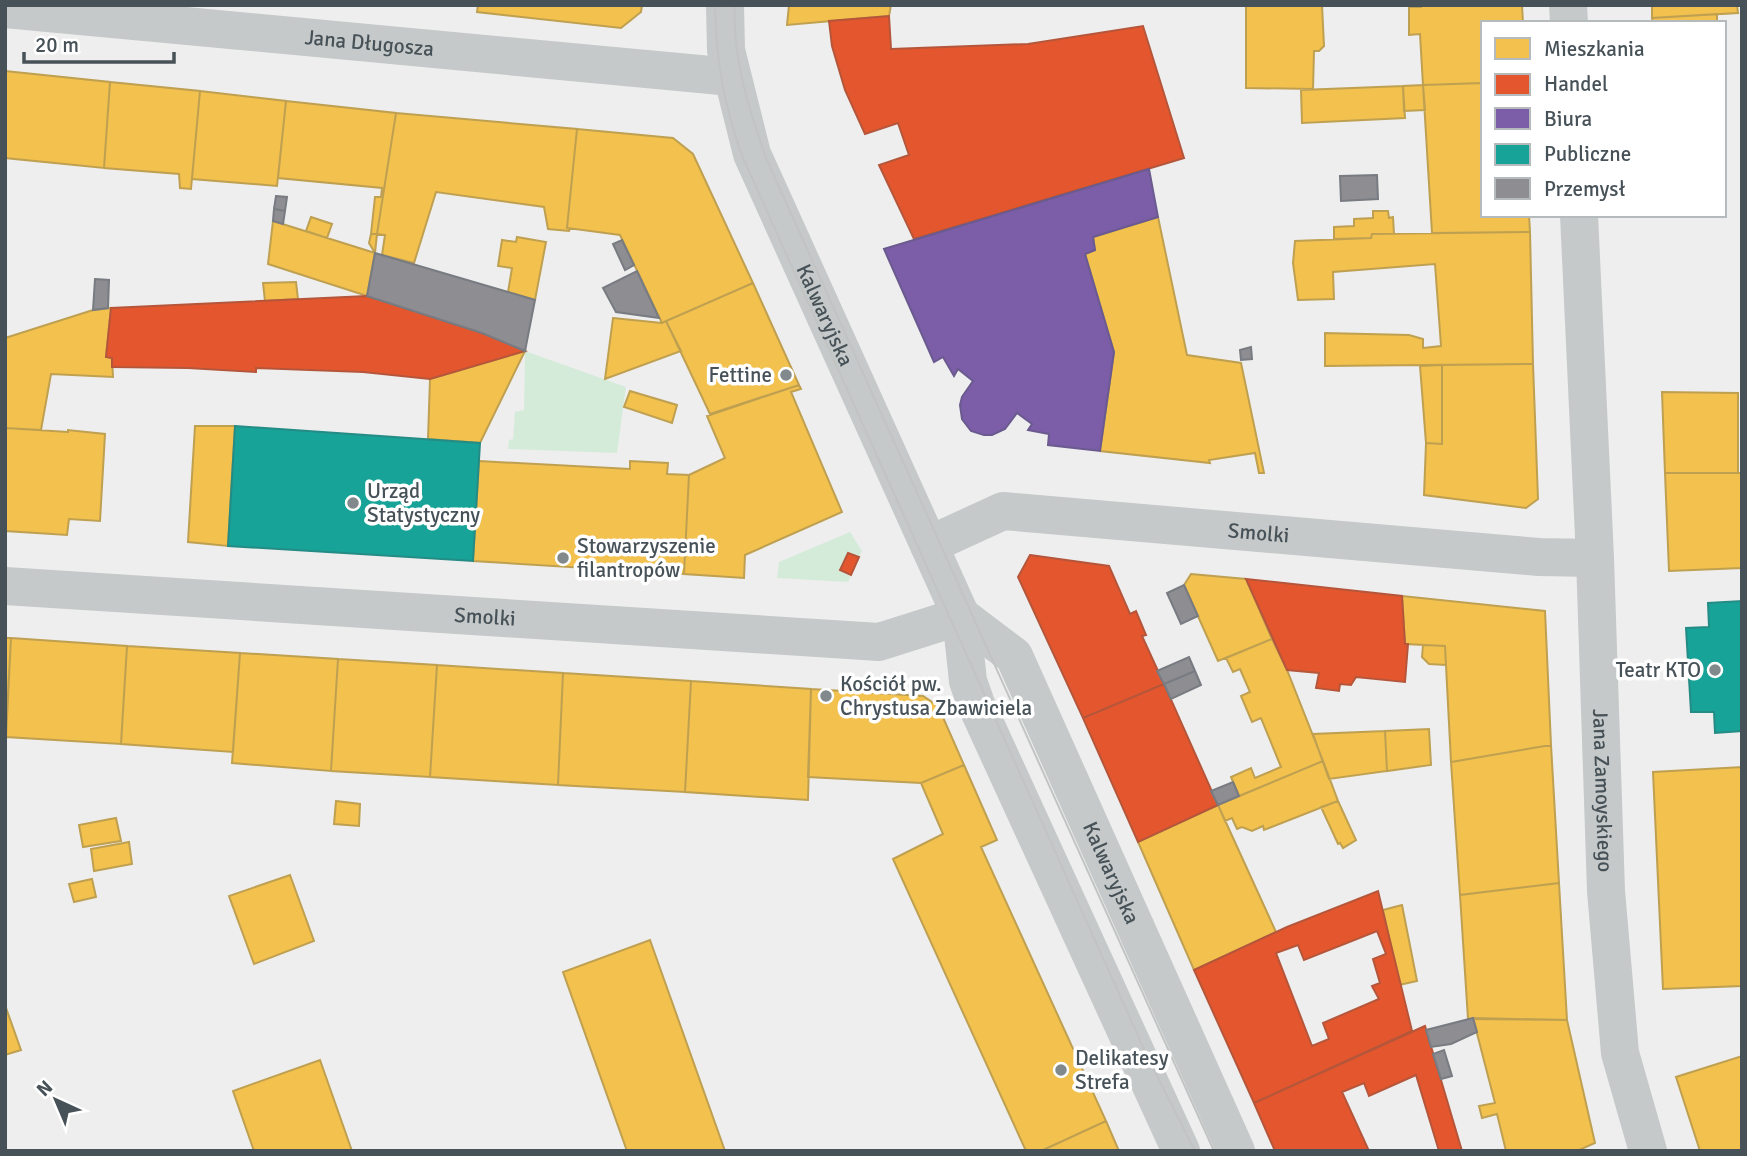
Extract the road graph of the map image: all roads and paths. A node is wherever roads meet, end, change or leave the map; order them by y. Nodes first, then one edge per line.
1 (725, 5) edge
2 (5, 9) edge
3 (732, 77) junction
4 (1578, 217) edge
5 (929, 545) junction
6 (1595, 558) junction
7 (5, 586) edge
8 (961, 616) junction
9 (1181, 1151) edge
10 (1236, 1151) edge
11 (1648, 1151) edge

1 - 3 street, Kalwaryjska
2 - 3 street, Jana Długosza
3 - 5 street, Kalwaryjska
4 - 6 street, Jana Zamoyskiego
5 - 6 street, Smolki
5 - 8 street, Kalwaryjska
6 - 11 street, Jana Zamoyskiego
7 - 8 street, Smolki
8 - 9 street, Kalwaryjska
8 - 10 street, Kalwaryjska

